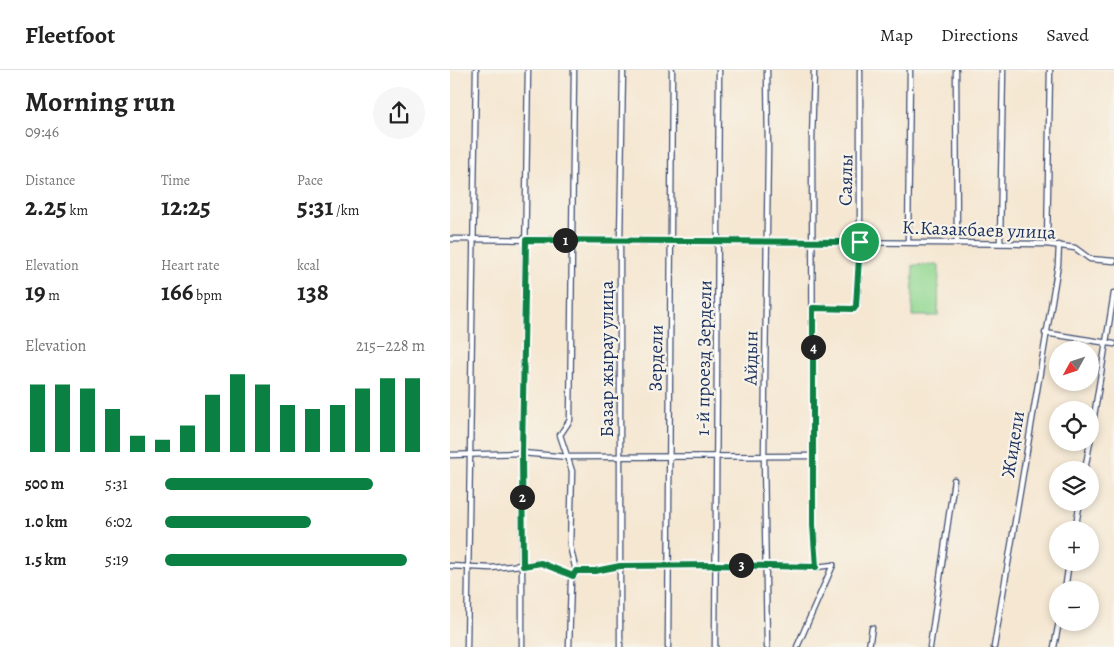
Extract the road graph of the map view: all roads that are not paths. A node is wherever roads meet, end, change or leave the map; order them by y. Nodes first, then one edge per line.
1 (476, 70) edge
2 (528, 70) edge
3 (574, 70) edge
4 (623, 70) edge
5 (672, 70) edge
6 (719, 70) edge
7 (767, 70) edge
8 (814, 70) edge
9 (860, 70) edge
10 (910, 70) edge
11 (956, 70) edge
12 (1003, 70) edge
13 (1050, 70) edge
14 (450, 238) edge
15 (474, 239) junction
16 (526, 240) junction
17 (572, 240) junction
18 (620, 240) junction
19 (671, 240) junction
20 (720, 241) junction
21 (766, 242) junction
22 (813, 242) junction
23 (860, 242) junction
24 (908, 242) junction
25 (957, 243) junction
26 (1000, 243) junction
27 (1047, 244) junction
28 (1059, 245) junction
29 (1114, 261) edge
30 (1114, 294) edge
31 (813, 308) junction
32 (1045, 333) junction
33 (1105, 343) junction
34 (1114, 344) edge
35 (1096, 401) edge
36 (522, 453) junction
37 (450, 455) edge
38 (469, 455) junction
39 (622, 456) junction
40 (669, 456) junction
41 (717, 456) junction
42 (813, 456) junction
43 (568, 457) junction
44 (764, 457) junction
45 (954, 480) dead end
46 (716, 565) junction
47 (450, 566) edge
48 (468, 566) junction
49 (523, 566) junction
50 (620, 566) junction
51 (668, 566) junction
52 (766, 566) junction
53 (816, 567) junction
54 (576, 571) junction
55 (573, 576) junction
56 (872, 628) dead end
57 (1057, 631) edge
58 (467, 647) edge
59 (522, 647) edge
60 (569, 647) edge
61 (620, 647) edge
62 (668, 647) edge
63 (715, 647) edge
64 (767, 647) edge
65 (797, 647) edge
66 (869, 647) edge
67 (930, 647) edge
68 (994, 647) edge
69 (1054, 647) edge

1 - 15 street
2 - 16 street
3 - 17 street
4 - 18 street, Базар жырау улица
5 - 19 street, Зердели
6 - 20 street, 1-й проезд Зердели
7 - 21 street, Айдын
8 - 22 street
9 - 23 street, Саялы
10 - 24 street
11 - 25 street
12 - 26 street
13 - 27 street
14 - 15 street, К.Казакбаев улица
15 - 16 street, К.Казакбаев улица
15 - 38 street
16 - 17 street, К.Казакбаев улица
16 - 36 street
17 - 18 street, К.Казакбаев улица
17 - 43 street
18 - 19 street, К.Казакбаев улица
18 - 39 street, Базар жырау улица
19 - 20 street, К.Казакбаев улица
19 - 40 street, Зердели
20 - 21 street, К.Казакбаев улица
20 - 41 street, 1-й проезд Зердели
21 - 22 street, К.Казакбаев улица
21 - 44 street, Айдын
22 - 23 street, К.Казакбаев улица
22 - 31 street
23 - 24 street, К.Казакбаев улица
23 - 31 street, Саялы
24 - 25 street, К.Казакбаев улица
25 - 26 street, К.Казакбаев улица
26 - 27 street, К.Казакбаев улица
27 - 28 street, К.Казакбаев улица
28 - 29 street, К.Казакбаев улица
28 - 32 street, Жидели
30 - 33 street
31 - 42 street
32 - 33 street
32 - 68 street, Жидели
33 - 34 street
33 - 35 street
36 - 38 street
36 - 43 street
36 - 49 street
37 - 38 street
38 - 48 street
39 - 40 street
39 - 43 street
39 - 50 street, Базар жырау улица
40 - 41 street
40 - 51 street, Зердели
41 - 44 street
41 - 46 street, 1-й проезд Зердели
42 - 44 street
42 - 53 street
43 - 54 street
44 - 52 street, Айдын
45 - 67 street
46 - 51 street
46 - 52 street
46 - 63 street, 1-й проезд Зердели
47 - 48 street
48 - 49 street
48 - 58 street
49 - 55 street
49 - 59 street
50 - 51 street
50 - 54 street
50 - 61 street, Базар жырау улица
51 - 62 street, Зердели
52 - 53 street
52 - 64 street, Айдын
53 - 65 street
54 - 55 street
55 - 60 street
56 - 66 street
57 - 69 street

